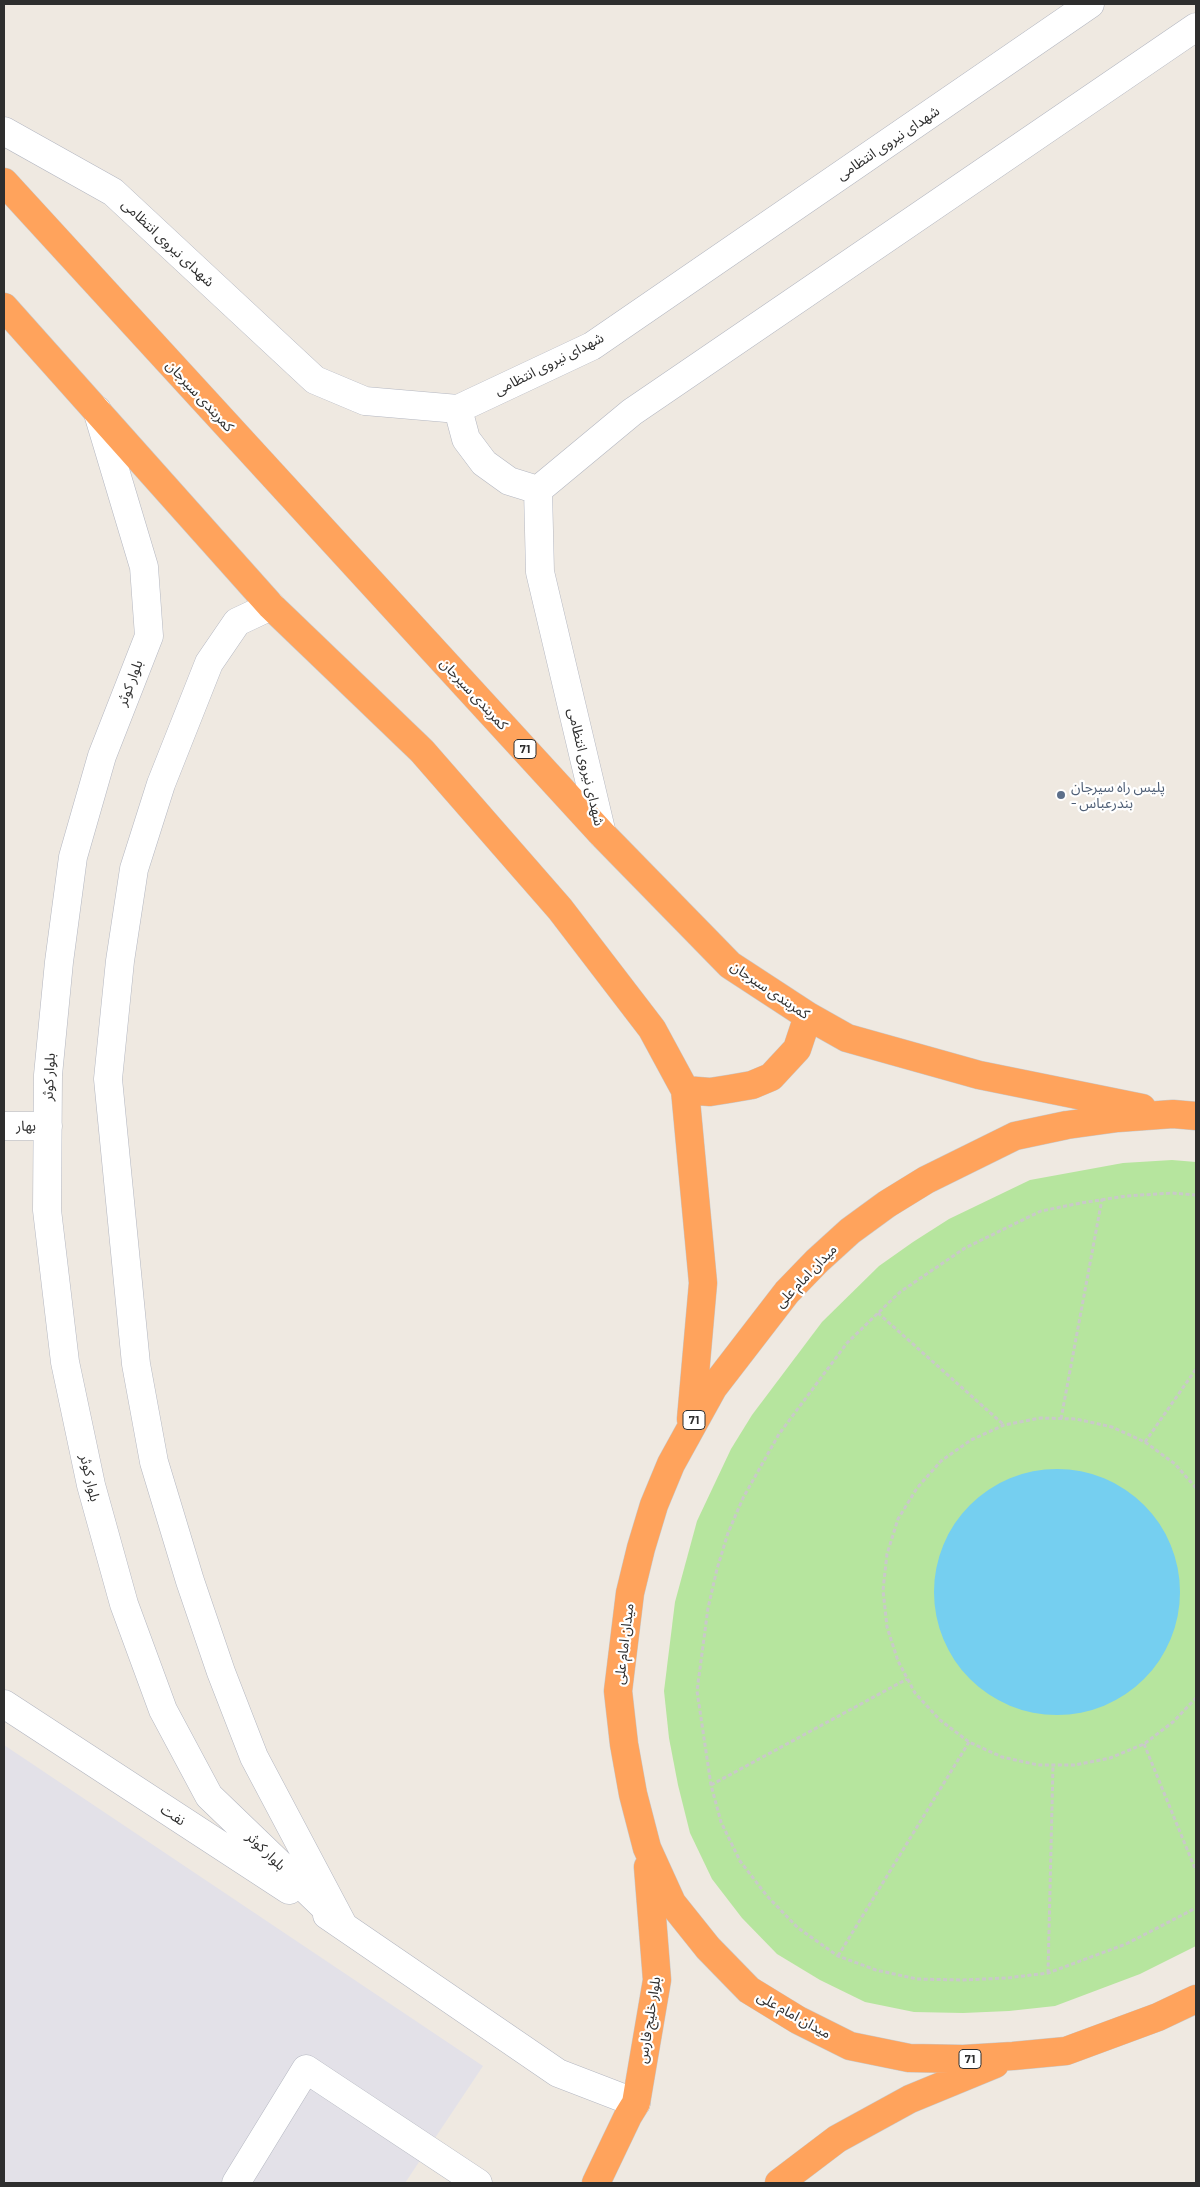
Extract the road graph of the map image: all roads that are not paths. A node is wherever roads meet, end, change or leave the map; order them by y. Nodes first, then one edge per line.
1 (1090, 4) edge
2 (1196, 26) edge
3 (4, 131) edge
4 (4, 182) edge
5 (4, 307) edge
6 (458, 409) junction
7 (97, 410) junction
8 (538, 490) junction
9 (271, 606) junction
10 (602, 834) junction
11 (808, 1016) junction
12 (685, 1090) junction
13 (1185, 1115) edge
14 (4, 1126) edge
15 (48, 1126) junction
16 (691, 1426) junction
17 (4, 1704) edge
18 (647, 1848) junction
19 (342, 1925) junction
20 (1196, 1998) edge
21 (1158, 2017) junction
22 (1196, 2020) edge
23 (1013, 2056) junction
24 (636, 2103) junction
25 (236, 2183) edge
26 (478, 2183) edge
27 (596, 2183) edge
28 (779, 2183) edge

1 - 6 street, شهدای نیروی انتظامی
2 - 8 street
3 - 6 street, شهدای نیروی انتظامی
4 - 10 highway, کمربندی سیرجان / 71
5 - 7 highway, 71
6 - 8 street
7 - 9 highway, 71
7 - 15 street, بلوار کوثر
8 - 10 street, شهدای نیروی انتظامی
9 - 12 highway, 71
9 - 19 street, بلوار کوثر
10 - 11 highway, کمربندی سیرجان / 71
11 - 12 highway
11 - 13 highway, کمربندی سیرجان / 71
12 - 16 highway, 71
13 - 16 highway, میدان امام علی / 71
14 - 15 street, بهار
15 - 19 street, بلوار کوثر
16 - 18 highway, میدان امام علی / 71
17 - 19 street, نفت
18 - 23 highway, میدان امام علی / 71
18 - 24 highway, بلوار خلیج فارس / 71
19 - 24 street
20 - 21 highway, میدان امام علی / 71
21 - 22 highway
21 - 23 highway, میدان امام علی / 71
23 - 28 highway
24 - 27 highway, بلوار خلیج فارس / 71
25 - 26 street

